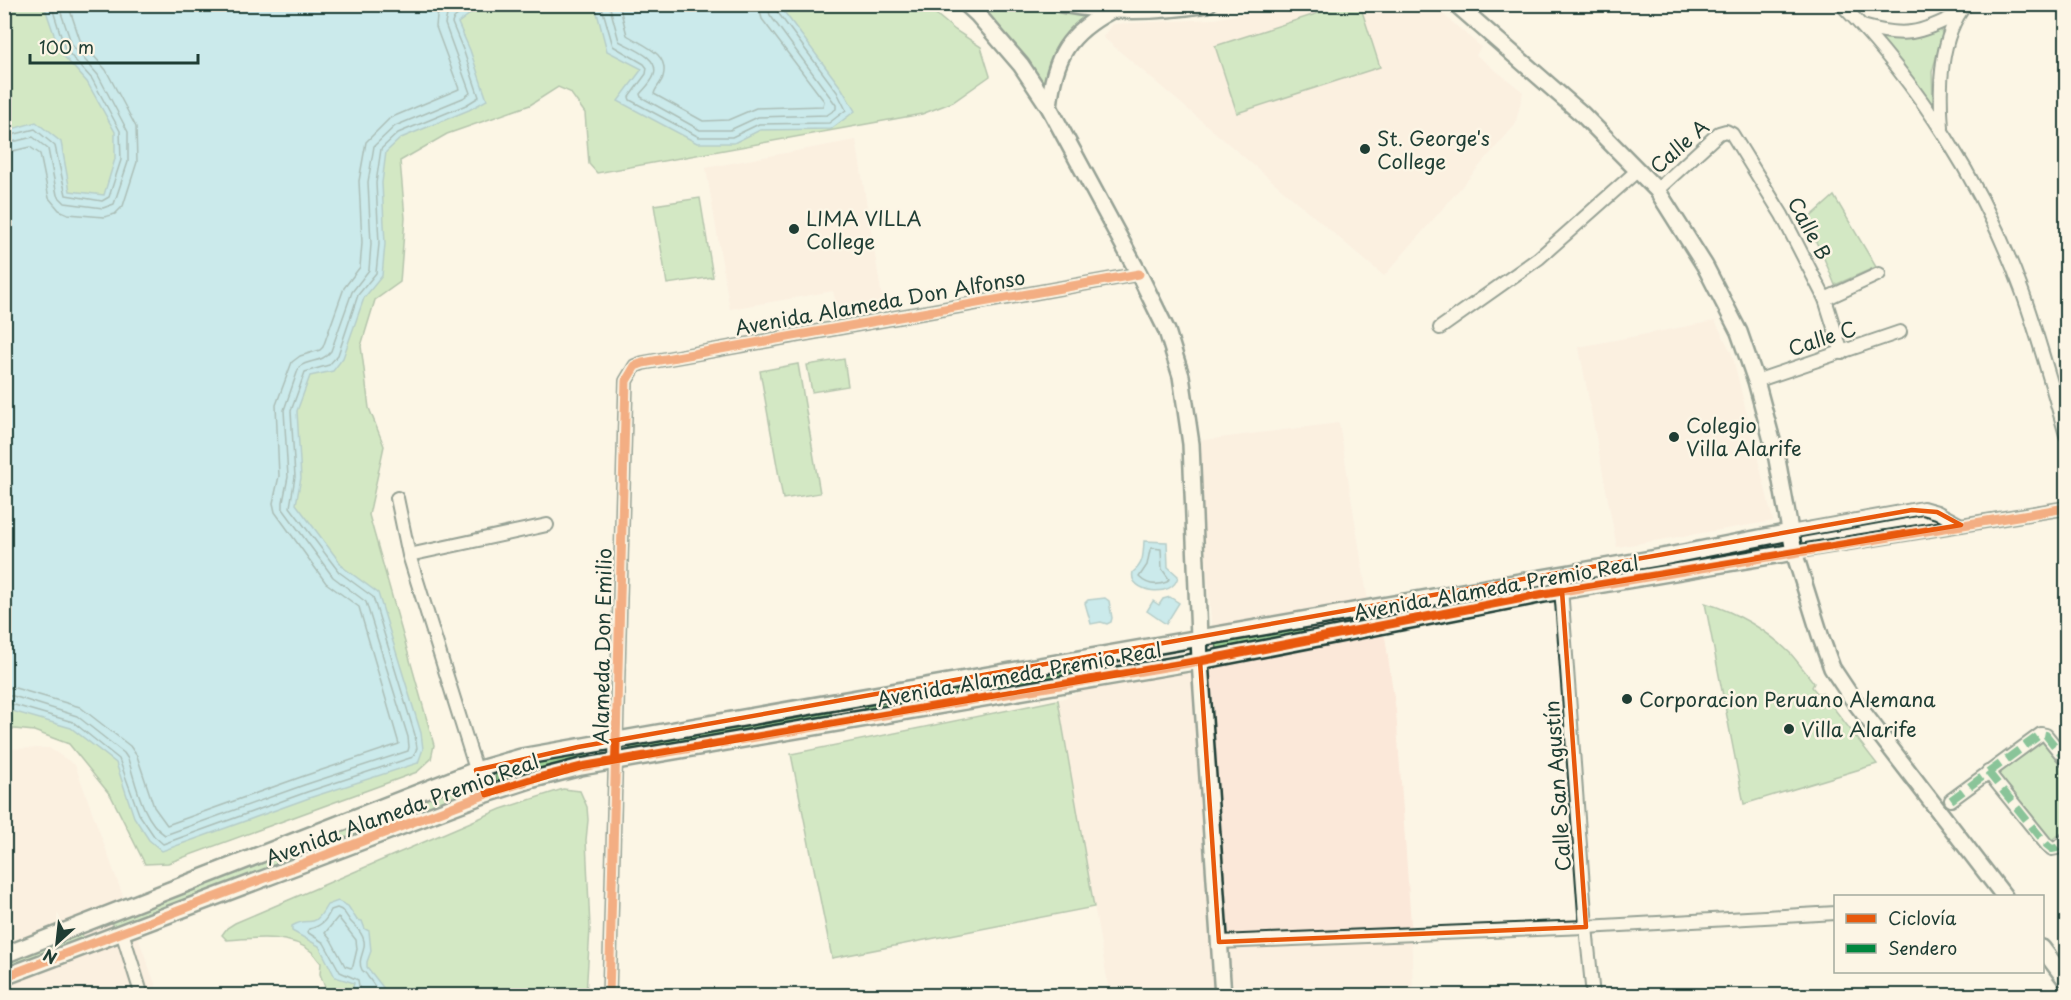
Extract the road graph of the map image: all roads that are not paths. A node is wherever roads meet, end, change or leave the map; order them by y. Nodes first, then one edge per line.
1 (966, 4) edge
2 (1061, 4) edge
3 (1208, 4) edge
4 (1456, 4) edge
5 (1841, 4) edge
6 (1962, 9) edge
7 (1113, 10) junction
8 (1862, 26) junction
9 (1049, 106) junction
10 (1942, 129) junction
11 (1726, 131) joint
12 (1638, 170) junction
13 (1657, 190) junction
14 (1139, 274) junction
15 (1879, 274) dead end
16 (1825, 299) junction
17 (1440, 328) dead end
18 (1900, 332) dead end
19 (1842, 353) junction
20 (631, 371) joint
21 (1756, 381) junction
22 (2067, 435) edge
23 (397, 498) dead end
24 (2067, 508) edge
25 (547, 525) dead end
26 (1961, 525) junction
27 (1790, 532) junction
28 (1794, 552) junction
29 (409, 555) junction
30 (1653, 558) junction
31 (1560, 574) junction
32 (1658, 575) junction
33 (1562, 591) junction
34 (1379, 607) junction
35 (1321, 618) junction
36 (1383, 626) junction
37 (1325, 637) junction
38 (1199, 638) junction
39 (1200, 661) junction
40 (617, 741) junction
41 (2067, 760) edge
42 (617, 761) junction
43 (476, 770) junction
44 (1988, 772) junction
45 (484, 795) junction
46 (1951, 800) dead end
47 (2067, 840) edge
48 (2002, 895) edge
49 (1834, 912) edge
50 (1586, 927) junction
51 (122, 932) junction
52 (1219, 942) junction
53 (2044, 949) edge
54 (4, 955) edge
55 (4, 977) edge
56 (2067, 980) edge
57 (142, 996) edge
58 (609, 996) edge
59 (1223, 996) edge
60 (1593, 996) edge

1 - 9 street
2 - 7 street
3 - 7 street
4 - 12 street
5 - 8 street
6 - 8 street
6 - 10 street
7 - 9 street
8 - 10 street
9 - 14 street
10 - 22 street
11 - 13 street, Calle A
11 - 16 street, Calle B
12 - 13 street
12 - 17 street
13 - 21 street
14 - 20 street, Avenida Alameda Don Alfonso
14 - 38 street
15 - 16 street
16 - 19 street, Calle B
18 - 19 street, Calle C
19 - 21 street, Calle C
20 - 40 street, Alameda Don Emilio
21 - 27 street
23 - 29 street
24 - 26 street, Avenida Alameda Premio Real
25 - 29 street
26 - 27 street, Avenida Alameda Premio Real
26 - 28 street, Avenida Alameda Premio Real
27 - 28 street
27 - 30 street, Avenida Alameda Premio Real
28 - 32 street, Avenida Alameda Premio Real
28 - 48 street
29 - 43 street
30 - 31 street, Avenida Alameda Premio Real
30 - 32 street
31 - 33 street, Calle San Agustín
31 - 34 street, Avenida Alameda Premio Real
32 - 33 street, Avenida Alameda Premio Real
33 - 36 street, Avenida Alameda Premio Real
33 - 50 street, Calle San Agustín
34 - 35 street, Avenida Alameda Premio Real
34 - 36 street
35 - 37 street
35 - 38 street, Avenida Alameda Premio Real
36 - 37 street, Avenida Alameda Premio Real
37 - 39 street, Avenida Alameda Premio Real
38 - 39 street
38 - 40 street, Avenida Alameda Premio Real
39 - 42 street, Avenida Alameda Premio Real
39 - 52 street
40 - 42 street, Alameda Don Emilio
40 - 43 street, Avenida Alameda Premio Real
41 - 44 street
42 - 45 street, Avenida Alameda Premio Real
42 - 58 street, Alameda Don Emilio
43 - 45 street
43 - 54 street, Avenida Alameda Premio Real
44 - 46 street
44 - 47 street
45 - 51 street, Avenida Alameda Premio Real
49 - 50 street
50 - 52 street
50 - 60 street, Calle San Agustín
51 - 55 street, Avenida Alameda Premio Real
51 - 57 street
52 - 59 street
53 - 56 street

